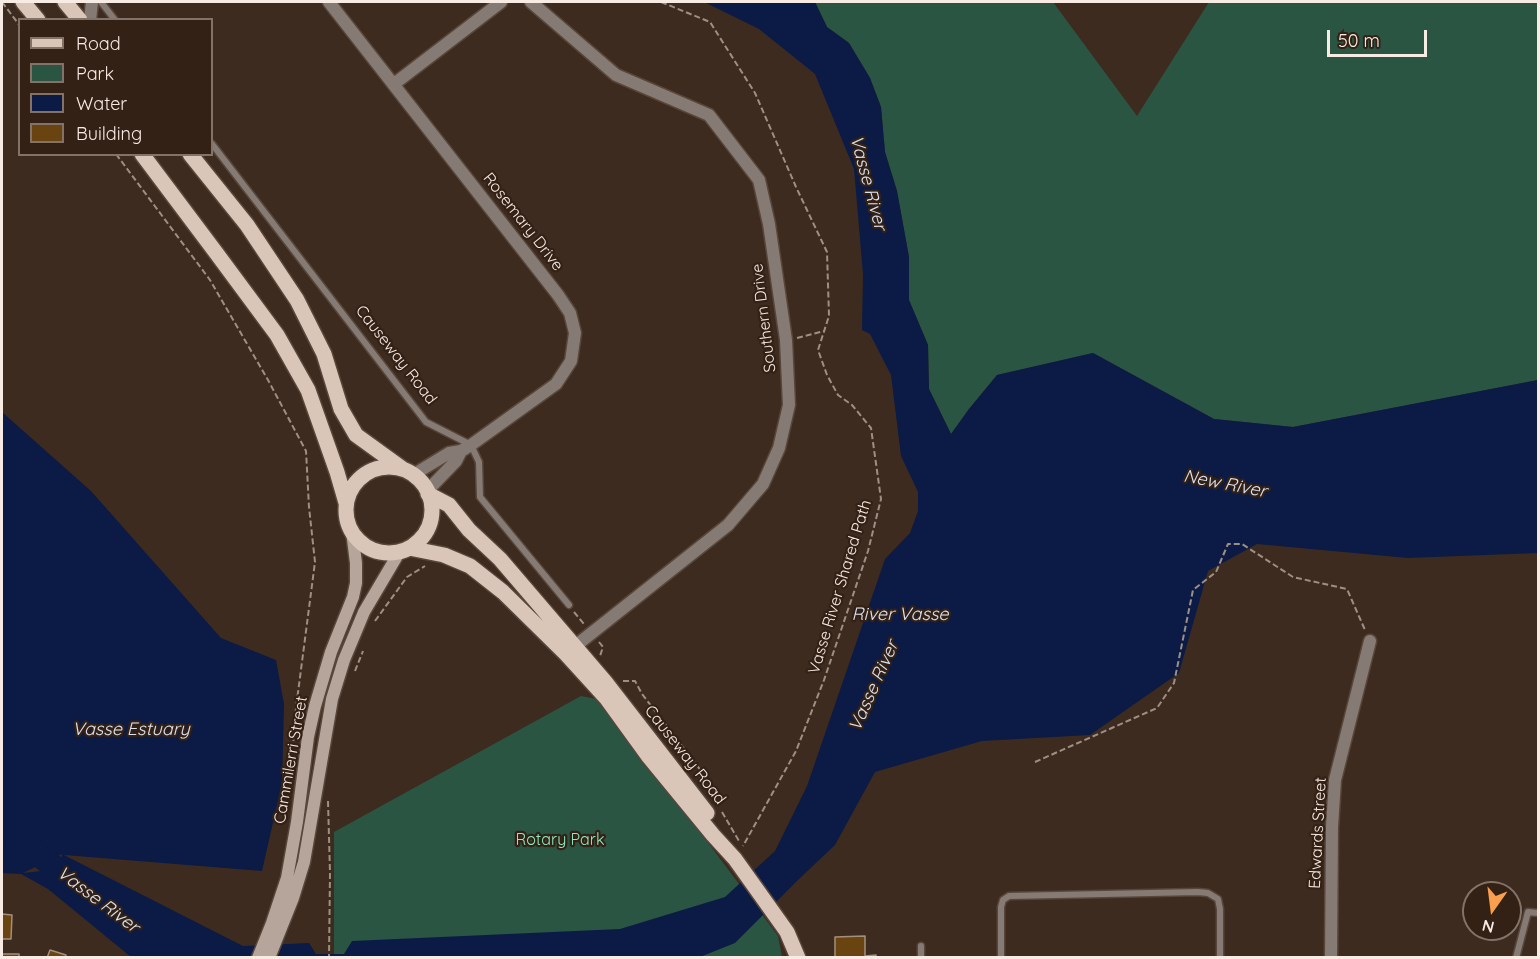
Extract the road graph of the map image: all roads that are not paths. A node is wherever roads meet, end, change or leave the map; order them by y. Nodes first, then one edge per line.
1 (24, 2) edge
2 (65, 2) edge
3 (92, 2) edge
4 (101, 2) edge
5 (329, 2) edge
6 (501, 2) edge
7 (531, 2) edge
8 (36, 18) edge
9 (78, 18) edge
10 (90, 18) edge
11 (113, 18) edge
12 (394, 84) junction
13 (213, 145) edge
14 (144, 156) edge
15 (192, 156) edge
16 (466, 448) junction
17 (408, 472) junction
18 (428, 492) junction
19 (346, 503) junction
20 (352, 532) junction
21 (405, 549) junction
22 (569, 605) road end
23 (1370, 641) road end
24 (570, 650) junction
25 (1539, 914) edge
26 (276, 924) junction
27 (788, 932) junction
28 (921, 946) dead end
29 (258, 957) edge
30 (269, 957) edge
31 (791, 957) edge
32 (798, 957) edge
33 (921, 957) edge
34 (1002, 957) edge
35 (1220, 957) edge
36 (1331, 957) edge
37 (1516, 957) edge

1 - 8 main road
2 - 9 main road
3 - 10 street
4 - 11 lane
5 - 12 street, Rosemary Drive
6 - 12 street
7 - 24 street, Southern Drive
12 - 16 street, Rosemary Drive
13 - 16 lane, Causeway Road
14 - 19 main road
15 - 17 main road
16 - 17 street, Rosemary Drive
16 - 18 street, Rosemary Drive
16 - 22 lane
17 - 18 main road
17 - 19 main road
18 - 21 main road
18 - 24 main road, Causeway Road
19 - 20 main road
20 - 21 main road
20 - 26 main road, Cammilerri Street
21 - 24 main road, Causeway Road
21 - 26 main road, Cammilerri Street
23 - 36 street, Edwards Street
24 - 27 main road, Causeway Road
25 - 37 lane
26 - 29 main road, Cammilerri Street
26 - 30 main road, Cammilerri Street
27 - 31 main road, Causeway Road
27 - 32 main road, Causeway Road
28 - 33 lane
34 - 35 lane

